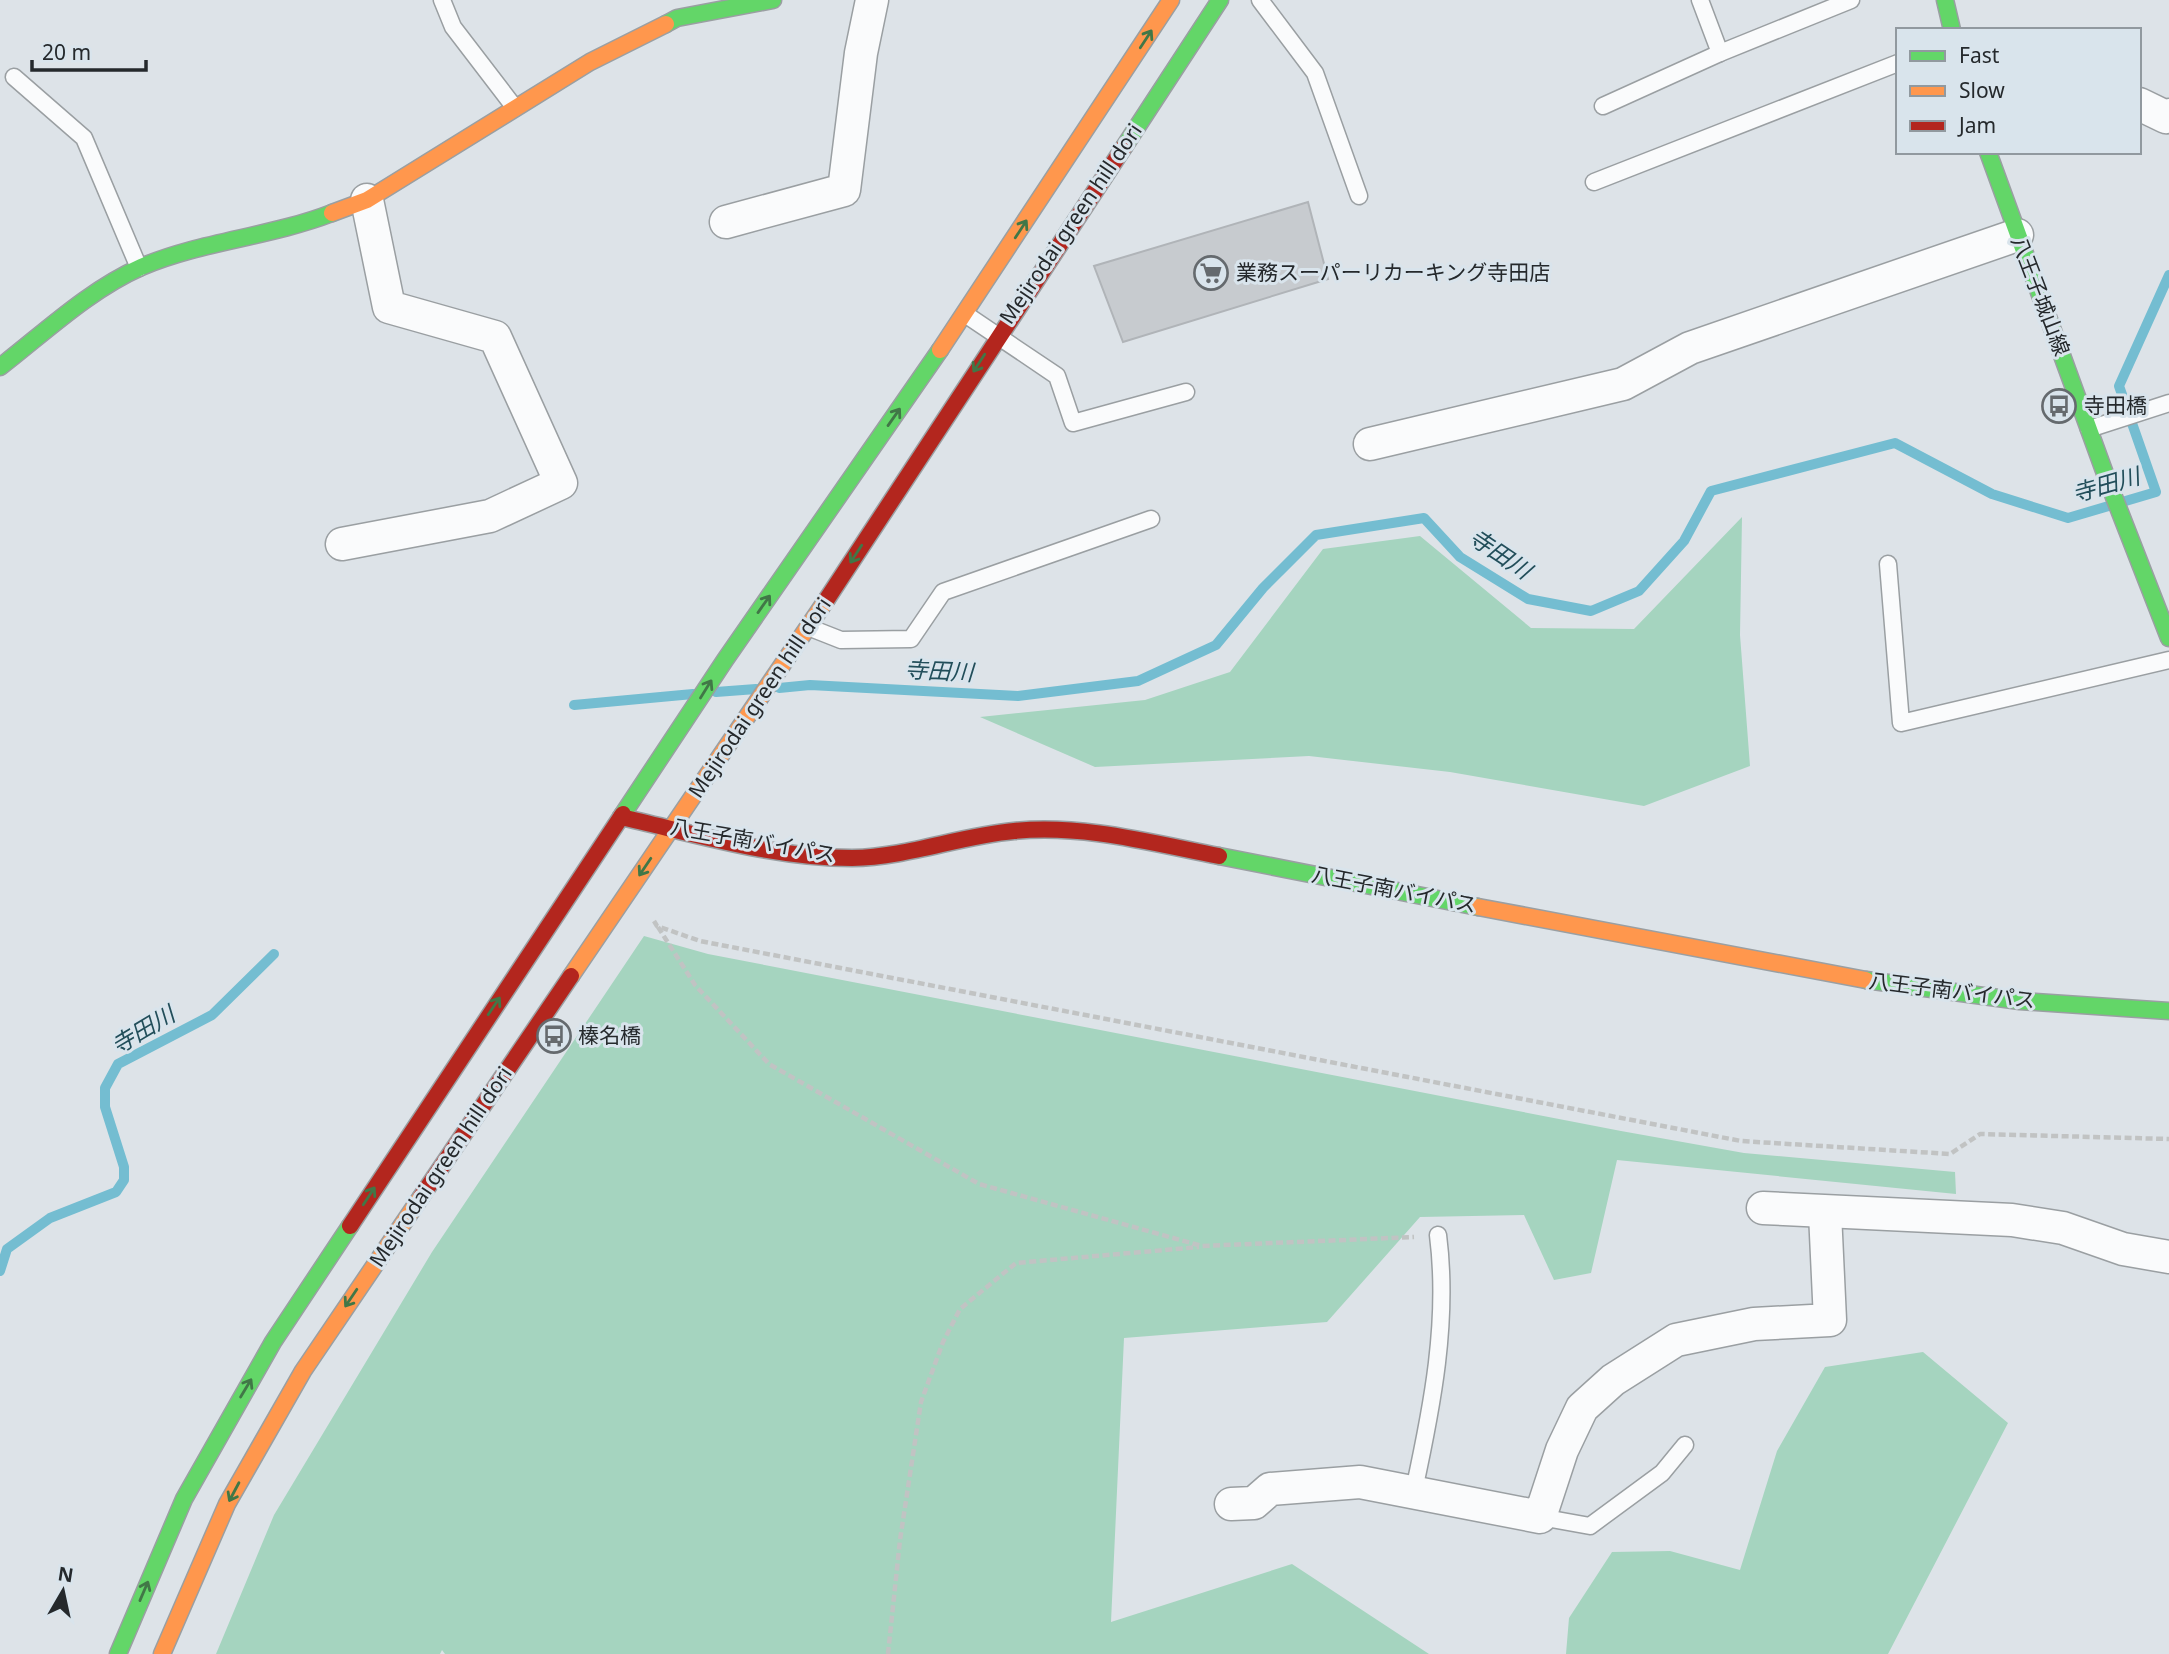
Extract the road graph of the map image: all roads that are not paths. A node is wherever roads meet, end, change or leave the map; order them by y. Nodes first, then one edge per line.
1 (442, 0) edge
2 (773, 0) edge
3 (872, 0) edge
4 (1171, 0) edge
5 (1220, 0) edge
6 (1260, 0) edge
7 (1699, 0) edge
8 (1851, 0) edge
9 (1945, 0) edge
10 (1952, 28) edge
11 (1720, 53) junction
12 (1896, 64) edge
13 (14, 77) dead end
14 (2141, 105) edge
15 (1603, 106) dead end
16 (516, 108) junction
17 (2169, 115) edge
18 (1989, 154) edge
19 (1594, 182) dead end
20 (1359, 196) dead end
21 (367, 200) junction
22 (726, 222) dead end
23 (2017, 235) junction
24 (139, 268) junction
25 (965, 314) junction
26 (997, 336) junction
27 (0, 367) edge
28 (1186, 392) dead end
29 (2163, 405) edge
30 (2089, 429) junction
31 (1370, 444) dead end
32 (1151, 519) dead end
33 (342, 544) dead end
34 (1888, 564) dead end
35 (2169, 589) edge
36 (2153, 596) junction
37 (808, 627) junction
38 (2169, 638) edge
39 (2169, 660) edge
40 (621, 817) junction
41 (672, 828) junction
42 (2169, 1011) edge
43 (1763, 1208) dead end
44 (1825, 1213) junction
45 (1438, 1236) road end
46 (2169, 1257) edge
47 (1685, 1445) dead end
48 (1414, 1490) junction
49 (1231, 1504) dead end
50 (1540, 1517) junction
51 (118, 1654) edge
52 (162, 1654) edge

1 - 16 lane
2 - 16 main road
3 - 22 street
25 -> 4 main road, Mejirodai green hill dori
5 - 26 main road, Mejirodai green hill dori
6 - 20 lane
7 - 11 lane
8 - 11 lane
9 - 10 main road
11 - 15 lane
12 - 19 lane
13 - 24 lane
14 - 17 street
16 - 21 main road
18 - 23 main road, 八王子城山線
21 - 24 main road
21 - 33 street
23 - 30 main road, 八王子城山線
23 - 31 street
24 - 27 main road
25 - 26 lane
40 -> 25 main road, Mejirodai green hill dori
26 - 28 lane
26 -> 37 main road, Mejirodai green hill dori
29 - 30 lane
30 - 36 main road, 八王子城山線
32 - 37 lane
34 - 39 lane
35 - 36 lane
36 - 38 main road
37 - 41 main road, Mejirodai green hill dori
40 - 41 main road, 八王子南バイパス
51 -> 40 main road, Mejirodai green hill dori
41 - 42 main road, 八王子南バイパス
41 -> 52 main road, Mejirodai green hill dori
43 - 44 street
44 - 46 street
44 - 50 street
45 - 48 lane
47 - 50 lane
48 - 49 street
48 - 50 street

